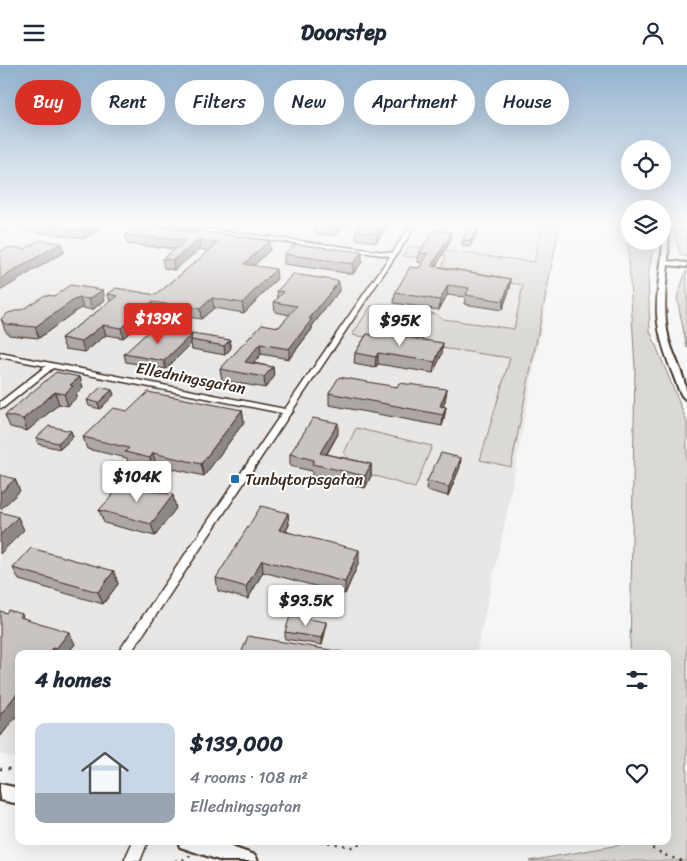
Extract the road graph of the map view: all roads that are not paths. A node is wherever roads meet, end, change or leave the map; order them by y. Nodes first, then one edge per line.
1 (390, 261) edge
2 (665, 261) edge
3 (671, 261) edge
4 (687, 264) edge
5 (0, 355) edge
6 (52, 365) junction
7 (687, 397) edge
8 (0, 406) edge
9 (289, 412) junction
10 (126, 650) edge
11 (0, 792) edge
12 (15, 795) edge
13 (139, 845) edge
14 (199, 845) edge
15 (132, 861) edge
16 (249, 861) edge

1 - 9 street
2 - 7 street
3 - 4 street
5 - 6 street, Elledningsgatan
6 - 8 street
6 - 9 street, Elledningsgatan
9 - 10 street
11 - 12 street
13 - 15 street
14 - 16 street

